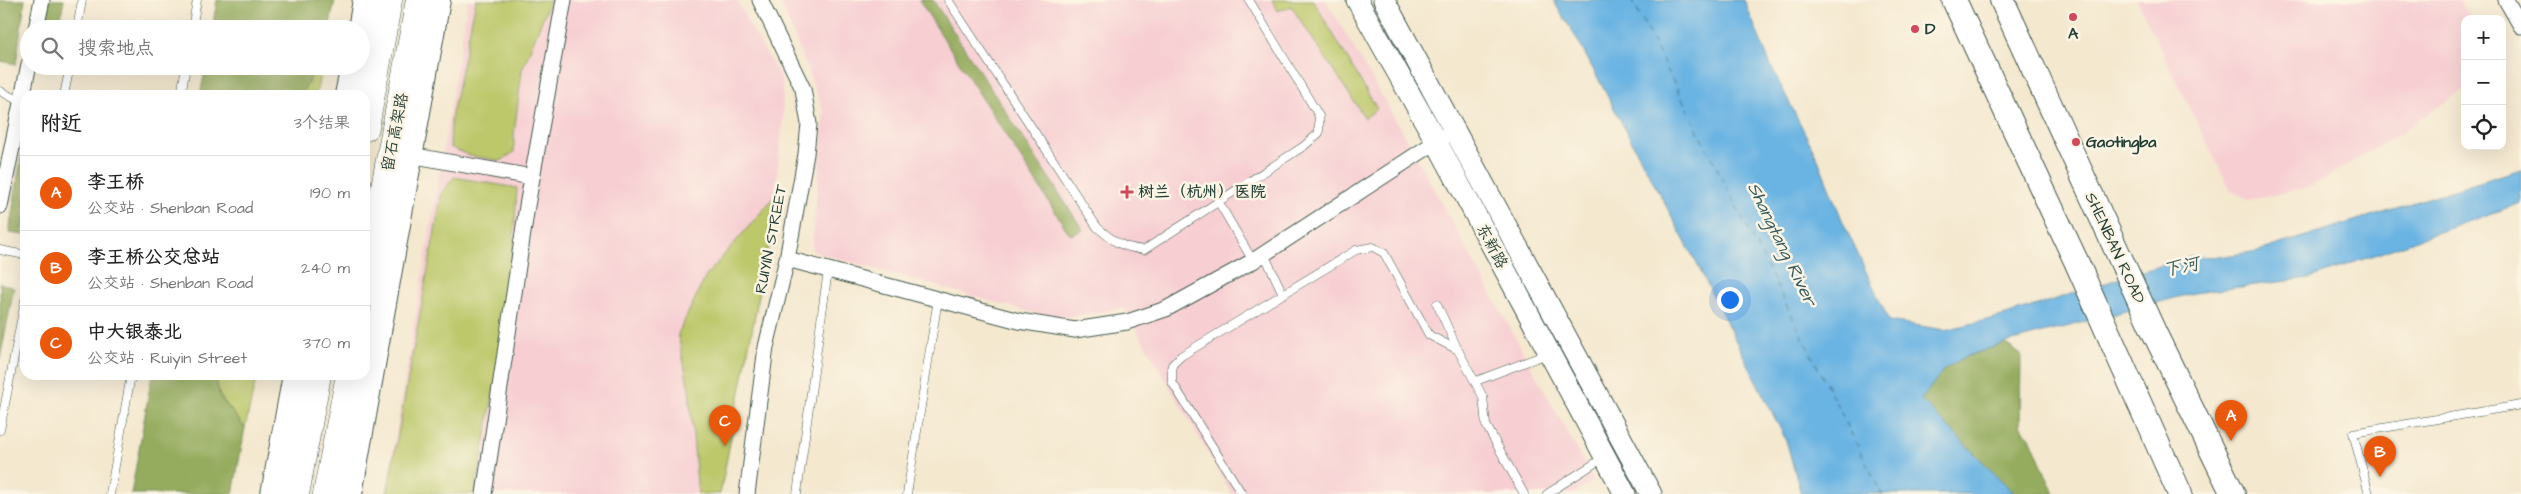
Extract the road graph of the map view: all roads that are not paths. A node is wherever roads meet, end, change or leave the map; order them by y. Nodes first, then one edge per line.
1 (42, 0) edge
2 (82, 0) edge
3 (197, 0) edge
4 (365, 0) edge
5 (388, 0) edge
6 (420, 0) edge
7 (438, 0) edge
8 (564, 0) edge
9 (760, 0) edge
10 (948, 0) edge
11 (1249, 0) edge
12 (1357, 0) edge
13 (1384, 0) edge
14 (1954, 0) edge
15 (2002, 0) edge
16 (2506, 0) edge
17 (38, 20) edge
18 (79, 20) edge
19 (194, 20) edge
20 (362, 20) edge
21 (2521, 26) edge
22 (27, 75) edge
23 (68, 75) edge
24 (184, 75) edge
25 (351, 75) edge
26 (24, 90) edge
27 (65, 90) edge
28 (181, 90) edge
29 (348, 90) edge
30 (0, 92) edge
31 (370, 99) edge
32 (20, 102) edge
33 (20, 107) edge
34 (1456, 130) junction
35 (1436, 141) junction
36 (410, 155) junction
37 (532, 177) junction
38 (1218, 201) junction
39 (0, 206) edge
40 (0, 250) edge
41 (20, 254) edge
42 (1259, 258) junction
43 (787, 259) junction
44 (370, 267) edge
45 (828, 270) junction
46 (1283, 294) junction
47 (938, 300) junction
48 (1437, 304) dead end
49 (20, 326) edge
50 (1458, 350) junction
51 (1549, 353) junction
52 (130, 380) edge
53 (295, 380) edge
54 (316, 380) edge
55 (349, 380) edge
56 (1476, 381) junction
57 (2521, 405) edge
58 (0, 430) edge
59 (1604, 456) junction
60 (110, 494) edge
61 (273, 494) edge
62 (294, 494) edge
63 (327, 494) edge
64 (350, 494) edge
65 (484, 494) edge
66 (746, 494) edge
67 (797, 494) edge
68 (907, 494) edge
69 (1242, 494) edge
70 (1524, 494) edge
71 (1547, 494) edge
72 (1625, 494) edge
73 (1651, 494) edge
74 (2180, 494) edge
75 (2232, 494) edge
76 (2369, 494) edge

1 - 17 street
2 - 18 lane
3 - 19 lane
4 - 20 main road
5 - 31 highway, 留石高架路
6 - 44 highway, 留石高架路
7 - 36 main road
8 - 37 street
9 - 43 street, RUIYIN STREET
10 - 38 lane
11 - 38 lane
12 - 35 main road, 东新路
13 - 34 main road, 东新路
14 - 74 main road
15 - 75 main road, SHENBAN ROAD
16 - 21 street
22 - 26 street
23 - 27 lane
24 - 28 lane
25 - 29 main road
30 - 32 lane
33 - 39 street
34 - 35 street
34 - 73 main road, 东新路
35 - 42 street
35 - 51 main road, 东新路
36 - 37 street
36 - 64 main road
37 - 65 street
38 - 42 lane
40 - 41 lane
42 - 46 lane
42 - 47 street
43 - 45 street
43 - 66 street, RUIYIN STREET
45 - 47 street
45 - 67 lane
46 - 50 lane
46 - 69 lane
47 - 68 lane
48 - 50 lane
49 - 58 lane
50 - 56 lane
51 - 56 lane
51 - 59 main road, 东新路
52 - 60 lane
53 - 61 main road
54 - 62 highway
55 - 63 highway
56 - 70 lane
57 - 76 lane
59 - 71 lane
59 - 72 main road, 东新路

